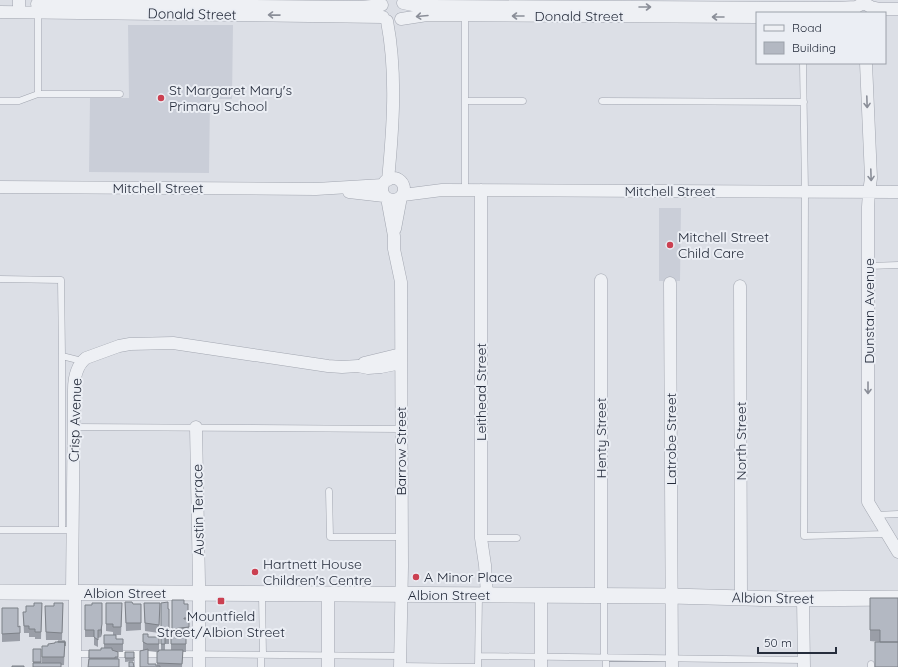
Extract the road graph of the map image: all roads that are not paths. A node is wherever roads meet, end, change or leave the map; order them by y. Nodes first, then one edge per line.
1 (0, 4) edge
2 (19, 6) edge
3 (393, 7) edge
4 (798, 7) edge
5 (865, 7) edge
6 (693, 8) edge
7 (200, 9) junction
8 (898, 9) edge
9 (0, 12) edge
10 (38, 13) junction
11 (886, 15) edge
12 (465, 16) junction
13 (756, 17) edge
14 (803, 64) edge
15 (866, 64) edge
16 (38, 94) junction
17 (120, 94) dead end
18 (0, 101) edge
19 (465, 101) junction
20 (523, 101) dead end
21 (602, 101) dead end
22 (804, 102) junction
23 (0, 187) edge
24 (391, 187) junction
25 (442, 190) junction
26 (466, 190) junction
27 (481, 190) junction
28 (805, 192) junction
29 (869, 192) junction
30 (898, 192) edge
31 (402, 196) junction
32 (394, 236) junction
33 (898, 265) edge
34 (869, 266) junction
35 (0, 279) edge
36 (601, 280) dead end
37 (670, 283) dead end
38 (740, 286) dead end
39 (62, 356) junction
40 (401, 359) junction
41 (82, 361) junction
42 (73, 427) junction
43 (196, 427) junction
44 (400, 429) junction
45 (67, 454) junction
46 (329, 491) dead end
47 (898, 514) edge
48 (875, 516) junction
49 (0, 530) edge
50 (67, 530) junction
51 (887, 534) junction
52 (401, 537) junction
53 (481, 538) junction
54 (517, 538) dead end
55 (898, 552) edge
56 (401, 589) junction
57 (0, 592) edge
58 (74, 593) junction
59 (199, 593) junction
60 (262, 594) junction
61 (328, 594) junction
62 (483, 595) junction
63 (541, 596) junction
64 (602, 596) junction
65 (671, 596) junction
66 (741, 597) junction
67 (803, 598) junction
68 (898, 598) edge
69 (75, 654) junction
70 (138, 654) junction
71 (199, 655) junction
72 (262, 655) junction
73 (479, 656) junction
74 (605, 657) junction
75 (733, 659) junction
76 (328, 661) edge
77 (541, 662) edge
78 (400, 663) edge
79 (672, 663) edge
80 (804, 663) edge
81 (75, 667) edge
82 (138, 667) edge
83 (199, 667) edge
84 (261, 667) edge
85 (478, 667) edge
86 (606, 667) edge
87 (733, 667) edge

1 - 2 street, Donald Street
2 - 7 street, Donald Street
2 - 9 street, Donald Street
2 - 10 street, Donald Street
3 -> 6 street, Donald Street
3 - 7 street, Donald Street
12 -> 3 street, Donald Street
3 - 24 street, Barrow Street
4 - 5 street, Donald Street
4 - 6 street, Donald Street
5 - 8 street, Donald Street
6 -> 12 street, Donald Street
13 -> 6 street, Donald Street
7 - 10 street, Donald Street
8 - 11 street, Donald Street
10 - 16 lane
12 - 19 lane
14 - 22 lane
15 -> 29 street, Dunstan Avenue
16 - 17 lane
16 - 18 lane
19 - 20 lane
19 - 26 lane
21 - 22 lane
22 - 28 lane
23 - 24 street, Mitchell Street
24 - 25 street, Mitchell Street
24 - 31 street, Mitchell Street
24 - 32 street, Barrow Street
25 - 26 street, Mitchell Street
25 - 31 street, Mitchell Street
26 - 27 street, Mitchell Street
27 - 28 street, Mitchell Street
27 - 53 street, Leithead Street
28 - 29 street, Mitchell Street
28 - 51 lane
29 - 30 street, Mitchell Street
29 - 34 street, Dunstan Avenue
31 - 32 street, Barrow Street
32 - 40 street, Barrow Street
33 - 34 lane
34 -> 48 street, Dunstan Avenue
35 - 39 lane
36 - 64 street, Henty Street
37 - 65 street, Latrobe Street
38 - 66 street, North Street
39 - 41 lane
39 - 45 lane
40 - 41 street, Crisp Avenue
40 - 44 street, Barrow Street
41 - 42 street, Crisp Avenue
42 - 43 lane
42 - 45 street, Crisp Avenue
43 - 44 lane
43 - 59 street, Austin Terrace
44 - 52 street, Barrow Street
45 - 50 street, Crisp Avenue
46 - 52 lane
47 - 48 lane
48 - 51 street, Dunstan Avenue
49 - 50 lane
50 - 58 street, Crisp Avenue
51 - 55 street, Dunstan Avenue
52 - 56 street, Barrow Street
53 - 54 lane
53 - 62 street, Leithead Street
56 - 61 street, Albion Street
56 - 62 street, Albion Street
56 - 78 street, Barrow Street
57 - 58 street, Albion Street
58 - 59 street, Albion Street
58 - 69 street, Crisp Avenue
59 - 60 street, Albion Street
59 - 71 street, Austin Terrace
60 - 61 street, Albion Street
60 - 72 lane
61 - 76 street
62 - 63 street, Albion Street
62 - 73 lane
63 - 64 street, Albion Street
63 - 77 street
64 - 65 street, Albion Street
64 - 74 lane
65 - 66 street, Albion Street
65 - 79 street, Latrobe Street
66 - 67 street, Albion Street
67 - 68 street, Albion Street
67 - 80 street
69 - 70 lane
69 - 81 street, Crisp Avenue
70 - 71 lane
70 - 82 lane
71 - 72 lane
71 - 83 street, Austin Terrace
72 - 76 lane
72 - 84 lane
73 - 77 lane
73 - 85 lane
74 - 77 lane
74 - 79 lane
74 - 86 lane
75 - 79 lane
75 - 80 lane
75 - 87 lane
76 - 78 lane
78 - 85 lane

